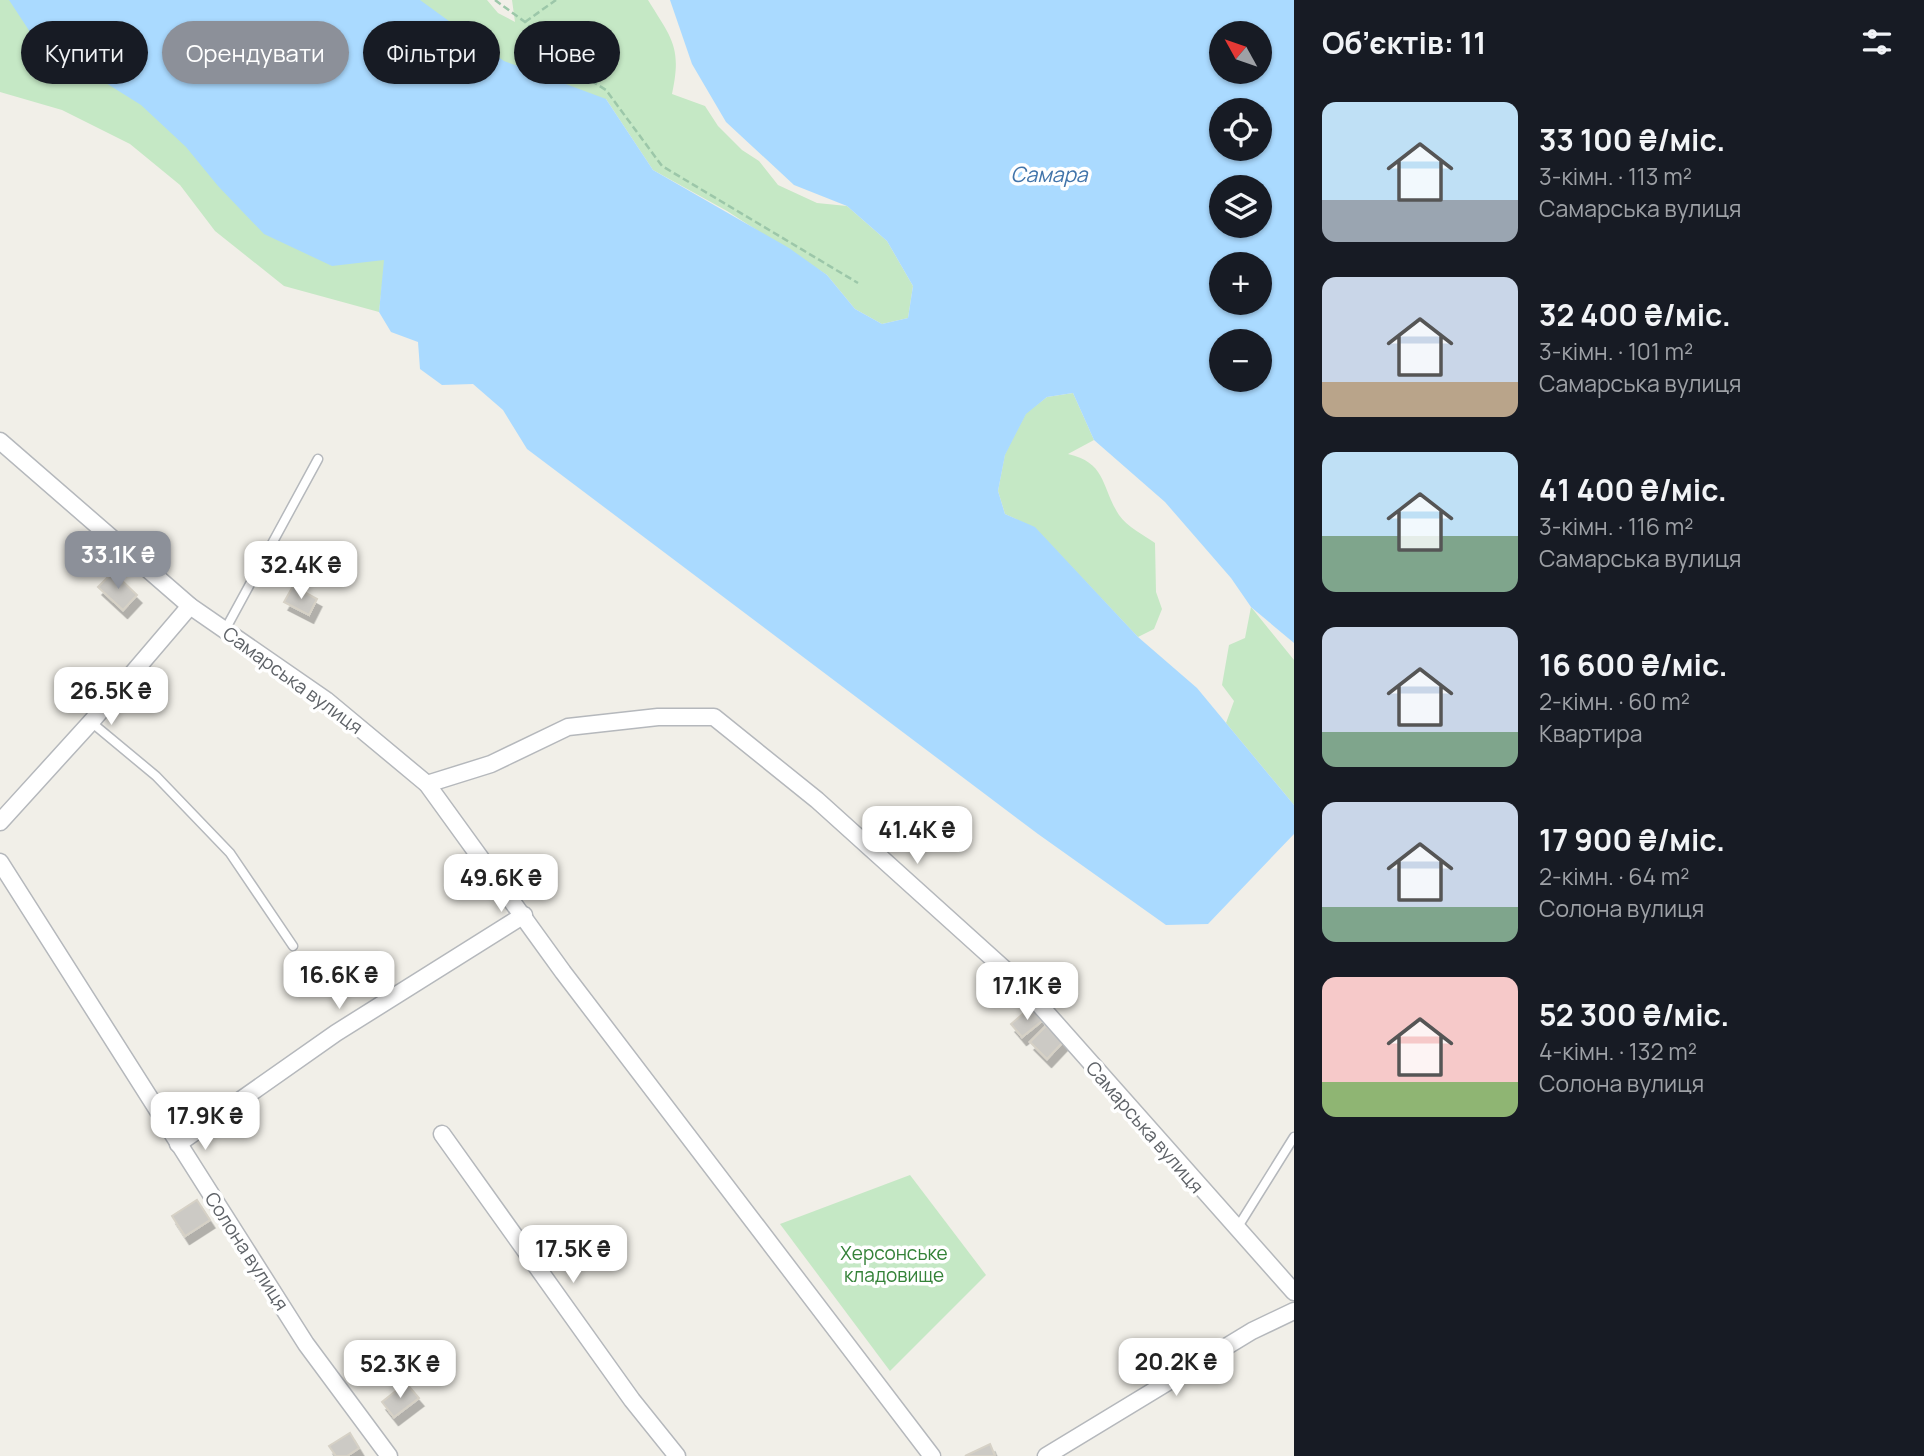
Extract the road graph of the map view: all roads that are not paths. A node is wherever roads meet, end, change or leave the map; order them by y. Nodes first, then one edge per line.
1 (0, 441) edge
2 (318, 459) dead end
3 (190, 606) junction
4 (225, 630) junction
5 (91, 722) junction
6 (427, 784) junction
7 (0, 822) edge
8 (0, 862) edge
9 (524, 915) junction
10 (293, 946) dead end
11 (442, 1134) dead end
12 (1294, 1138) edge
13 (178, 1144) junction
14 (1236, 1230) junction
15 (1294, 1292) edge
16 (1294, 1311) edge
17 (389, 1456) edge
18 (677, 1456) edge
19 (932, 1456) edge
20 (1046, 1456) edge

1 - 3 street, Самарська вулиця
2 - 4 lane
3 - 4 street, Самарська вулиця
3 - 5 street
4 - 6 street, Самарська вулиця
5 - 7 street
5 - 10 lane
6 - 9 street, Самарська вулиця
6 - 14 street, Самарська вулиця
8 - 13 street, Солона вулиця
9 - 13 street
9 - 19 street, Самарська вулиця
11 - 18 street
12 - 14 lane
13 - 17 street, Солона вулиця
14 - 15 street, Самарська вулиця
16 - 20 street

